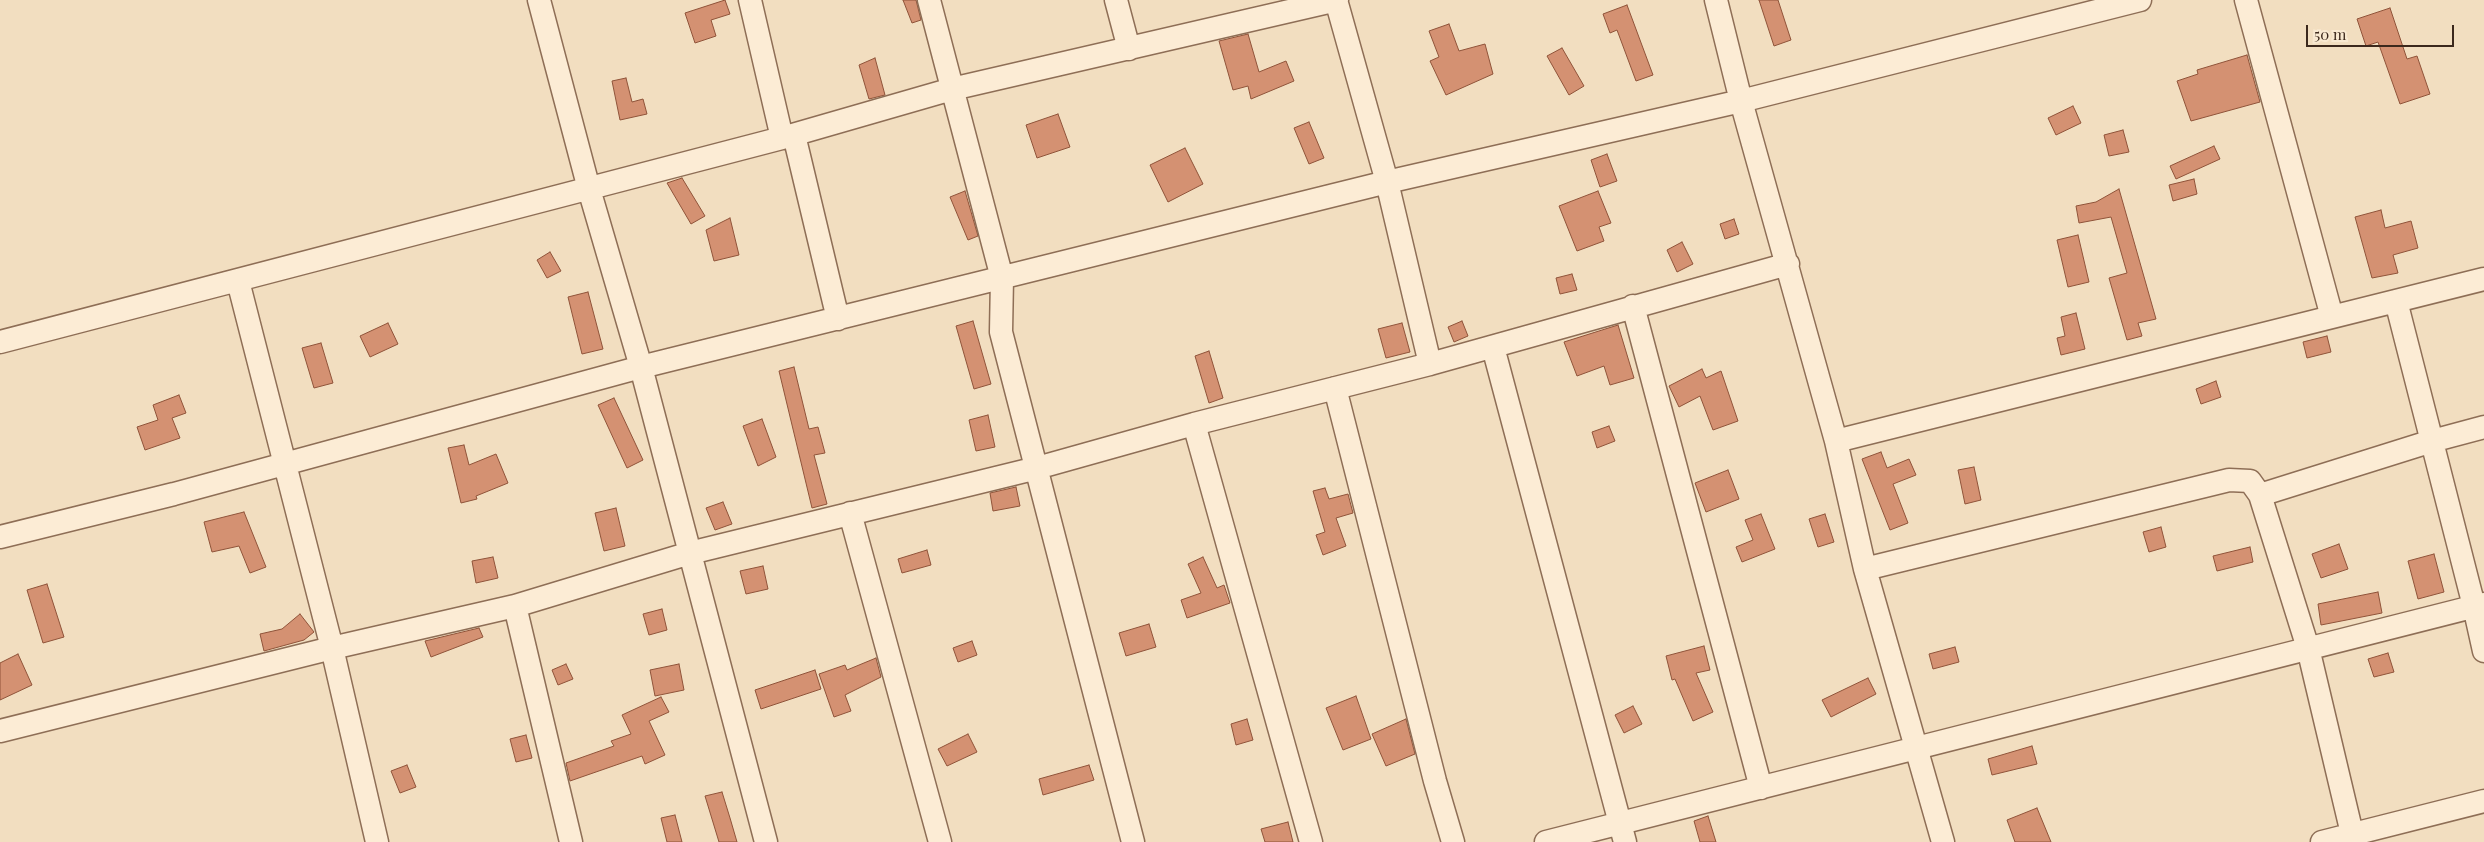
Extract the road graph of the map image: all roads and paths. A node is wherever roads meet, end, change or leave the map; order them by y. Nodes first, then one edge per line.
1 (539, 0) edge
2 (750, 0) edge
3 (929, 0) edge
4 (1116, 0) edge
5 (1336, 0) edge
6 (1716, 0) edge
7 (2140, 0) edge
8 (2246, 0) edge
9 (1129, 49) junction
10 (952, 89) junction
11 (1741, 101) junction
12 (788, 137) junction
13 (1387, 182) junction
14 (589, 188) junction
15 (1788, 264) junction
16 (1002, 278) junction
17 (2484, 279) edge
18 (238, 280) junction
19 (2396, 301) junction
20 (1633, 306) junction
21 (2332, 317) junction
22 (838, 319) junction
23 (0, 342) edge
24 (1493, 347) junction
25 (1430, 364) junction
26 (641, 367) junction
27 (1335, 388) junction
28 (1194, 424) junction
29 (2484, 427) edge
30 (1836, 441) junction
31 (2432, 441) junction
32 (286, 463) junction
33 (1036, 468) junction
34 (2260, 495) junction
35 (850, 513) junction
36 (0, 537) edge
37 (690, 553) junction
38 (1866, 569) junction
39 (2479, 605) edge
40 (515, 606) junction
41 (332, 648) junction
42 (2308, 648) junction
43 (2484, 651) edge
44 (0, 731) edge
45 (1918, 748) junction
46 (1760, 788) junction
47 (2484, 800) edge
48 (1623, 833) edge
49 (2353, 838) edge
50 (377, 842) edge
51 (571, 842) edge
52 (766, 842) edge
53 (940, 842) edge
54 (1134, 842) edge
55 (1311, 842) edge
56 (1453, 842) edge
57 (1546, 842) edge
58 (1943, 842) edge
59 (2322, 842) edge

1 - 14 street
2 - 12 street
3 - 10 street
4 - 9 street
5 - 9 street
5 - 13 street
6 - 11 street
7 - 11 street
8 - 21 street
9 - 10 street
10 - 12 street
10 - 16 street
11 - 13 street
11 - 15 street
12 - 14 street
12 - 22 street
13 - 16 street
13 - 25 street
14 - 18 street
14 - 26 street
15 - 20 street
15 - 30 street
16 - 22 street
16 - 33 street
17 - 19 street
18 - 23 street
18 - 32 street
19 - 21 street
19 - 31 street
20 - 24 street
20 - 46 street
21 - 30 street
22 - 26 street
24 - 25 street
24 - 48 street
25 - 27 street
26 - 32 street
26 - 37 street
27 - 28 street
27 - 56 street
28 - 33 street
28 - 55 street
29 - 31 street
30 - 38 street
31 - 34 street
31 - 39 street
32 - 36 street
32 - 41 street
33 - 35 street
33 - 54 street
34 - 38 street
34 - 42 street
35 - 37 street
35 - 53 street
37 - 40 street
37 - 52 street
38 - 45 street
39 - 42 street
39 - 43 street
40 - 41 street
40 - 51 street
41 - 44 street
41 - 50 street
42 - 45 street
42 - 49 street
45 - 46 street
45 - 58 street
46 - 48 street
47 - 49 street
48 - 57 street
49 - 59 street

